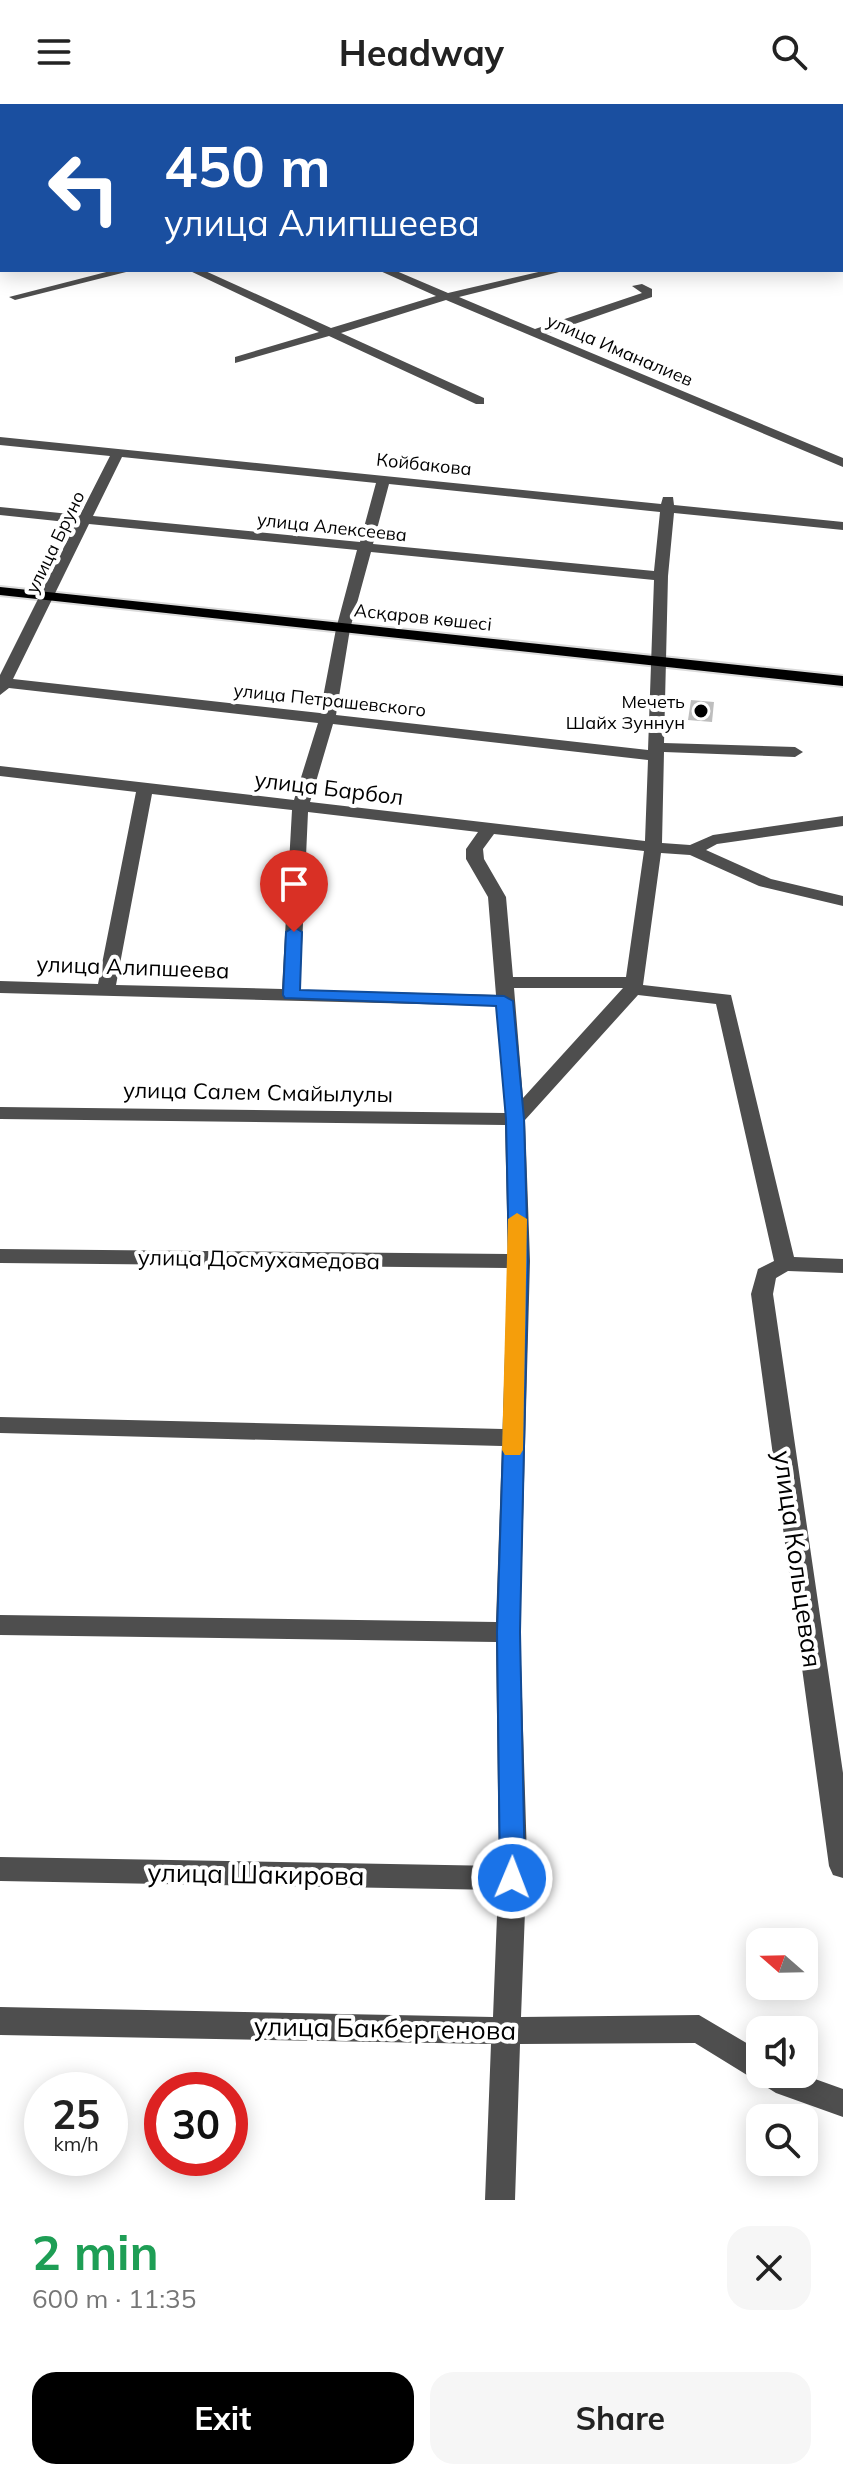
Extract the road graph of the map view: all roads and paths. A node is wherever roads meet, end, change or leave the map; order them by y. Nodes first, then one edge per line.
1 (120, 272) edge
2 (198, 272) edge
3 (389, 272) edge
4 (552, 272) edge
5 (638, 286) dead end
6 (15, 297) dead end
7 (445, 297) junction
8 (327, 334) junction
9 (533, 334) junction
10 (239, 360) dead end
11 (480, 401) dead end
12 (0, 441) edge
13 (118, 452) junction
14 (843, 463) edge
15 (384, 478) junction
16 (668, 504) junction
17 (0, 511) edge
18 (85, 520) junction
19 (843, 526) edge
20 (365, 549) junction
21 (661, 576) junction
22 (0, 591) edge
23 (49, 597) junction
24 (343, 629) junction
25 (660, 662) junction
26 (843, 681) edge
27 (1, 685) edge
28 (327, 720) junction
29 (655, 752) junction
30 (795, 752) dead end
31 (0, 771) edge
32 (145, 787) junction
33 (300, 807) junction
34 (843, 821) edge
35 (489, 829) junction
36 (653, 847) junction
37 (693, 850) junction
38 (843, 901) edge
39 (633, 986) junction
40 (0, 987) edge
41 (106, 990) junction
42 (504, 991) junction
43 (291, 995) junction
44 (0, 1113) edge
45 (515, 1119) junction
46 (0, 1256) edge
47 (519, 1261) junction
48 (785, 1264) junction
49 (843, 1266) edge
50 (0, 1425) edge
51 (513, 1438) junction
52 (0, 1625) edge
53 (508, 1632) junction
54 (843, 1866) edge
55 (0, 1869) edge
56 (512, 1878) junction
57 (0, 2021) edge
58 (506, 2031) junction
59 (746, 2058) edge
60 (800, 2088) edge
61 (843, 2103) edge
62 (500, 2200) edge

1 - 6 street
2 - 8 street
3 - 7 street, улица Иманалиев
4 - 7 street
5 - 9 street
7 - 8 street
7 - 9 street, улица Иманалиев
8 - 10 street
8 - 11 street
9 - 14 street, улица Иманалиев
12 - 13 street, Койбакова
13 - 15 street, Койбакова
13 - 18 street, улица Бруно
15 - 16 street, Койбакова
15 - 20 street
16 - 19 street, Койбакова
16 - 21 street
17 - 18 street, улица Алексеева
18 - 20 street, улица Алексеева
18 - 23 street, улица Бруно
20 - 21 street, улица Алексеева
20 - 24 street
21 - 25 street
22 - 23 main road, Асқаров көшесі
23 - 24 main road, Асқаров көшесі
23 - 27 street, улица Бруно
24 - 25 main road, Асқаров көшесі
24 - 28 street
25 - 26 main road, Асқаров көшесі
25 - 29 street
27 - 28 street, улица Петрашевского
28 - 29 street, улица Петрашевского
28 - 33 street
29 - 30 street, улица Петрашевского
29 - 36 street
31 - 32 street, улица Барбол
32 - 33 street, улица Барбол
32 - 41 street
33 - 35 street, улица Барбол
33 - 43 street
34 - 37 street
35 - 36 street, улица Барбол
35 - 42 street
36 - 37 street, улица Барбол
36 - 39 street
37 - 38 street
39 - 42 street, улица Алипшеева
39 - 45 street
39 - 48 street
40 - 41 street, улица Алипшеева
41 - 43 street, улица Алипшеева
42 - 43 street, улица Алипшеева
42 - 45 street
44 - 45 street, улица Салем Смайылулы
45 - 47 street
46 - 47 street, улица Досмухамедова
47 - 51 street
48 - 49 street
48 - 54 street, улица Кольцевая
50 - 51 street
51 - 53 street
52 - 53 street
53 - 56 street
55 - 56 street, улица Шакирова
56 - 58 street
57 - 58 street, улица Бакбергенова
58 - 59 street, улица Бакбергенова
58 - 62 street
60 - 61 street

